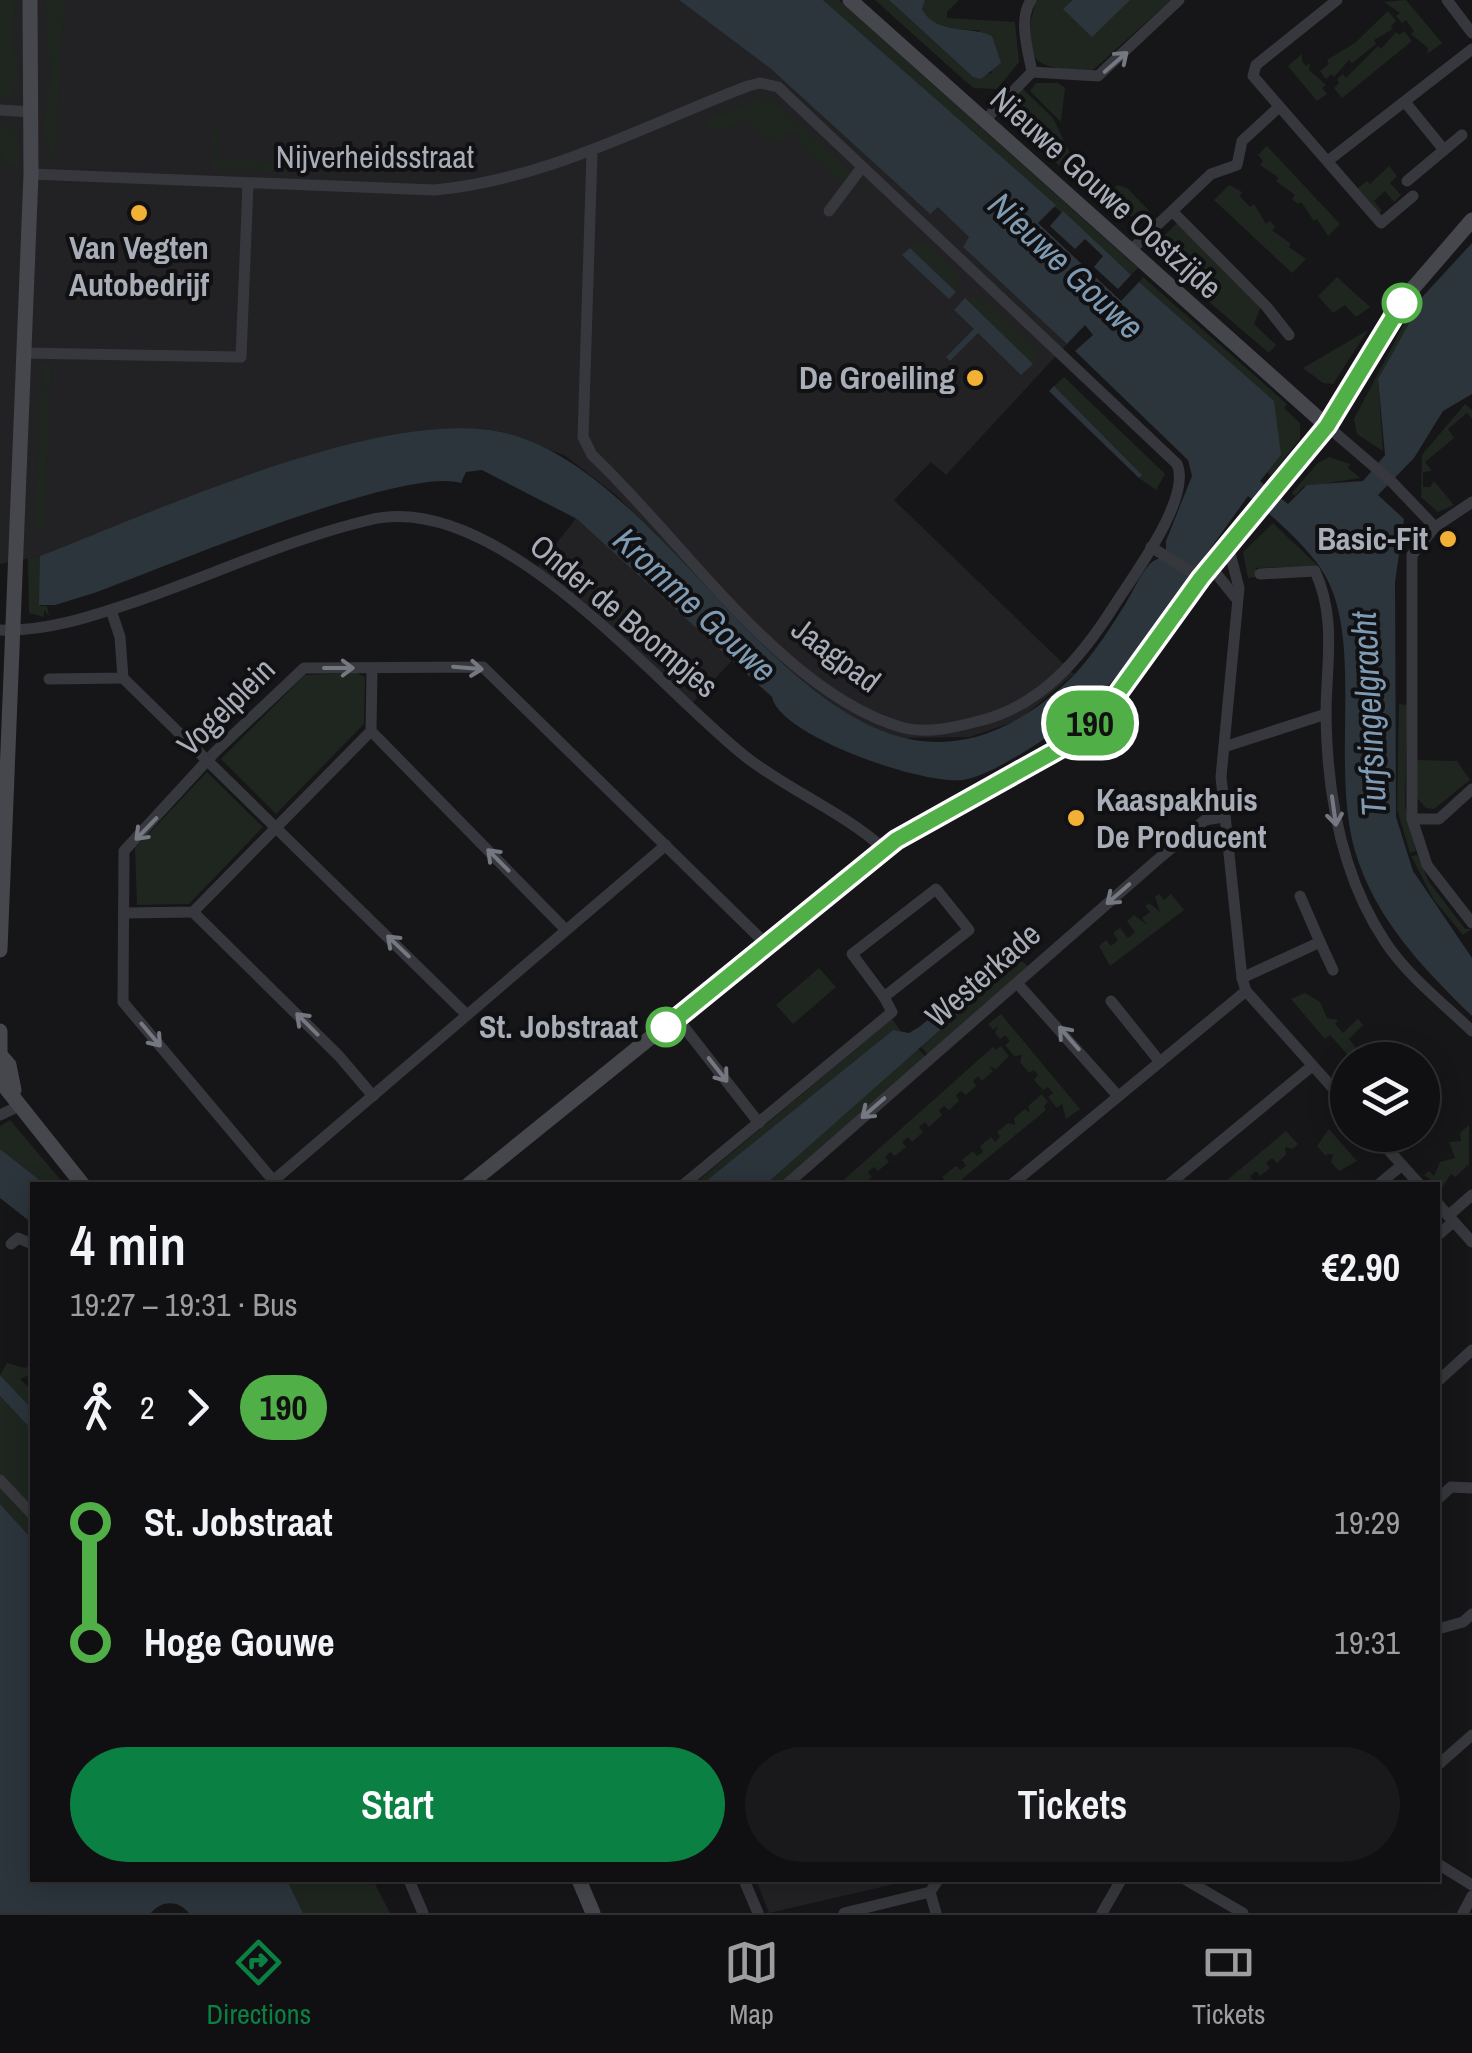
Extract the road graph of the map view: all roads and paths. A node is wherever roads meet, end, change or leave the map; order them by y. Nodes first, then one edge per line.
1 (30, 0) edge
2 (850, 0) edge
3 (1032, 0) edge
4 (1179, 0) edge
5 (1337, 0) edge
6 (1447, 0) edge
7 (1472, 33) edge
8 (1472, 50) edge
9 (1032, 72) junction
10 (1405, 102) junction
11 (1279, 107) junction
12 (0, 110) edge
13 (32, 112) junction
14 (984, 121) junction
15 (1462, 134) dead end
16 (1444, 150) junction
17 (592, 153) junction
18 (1330, 160) junction
19 (862, 168) junction
20 (31, 174) junction
21 (1407, 181) dead end
22 (248, 184) junction
23 (1413, 196) dead end
24 (828, 211) dead end
25 (1173, 212) junction
26 (1472, 220) edge
27 (1130, 251) junction
28 (1288, 335) dead end
29 (24, 353) junction
30 (1327, 426) junction
31 (1472, 502) edge
32 (1435, 528) junction
33 (1229, 549) junction
34 (1156, 551) junction
35 (1201, 573) junction
36 (1260, 574) dead end
37 (1235, 597) junction
38 (110, 610) junction
39 (6, 630) edge
40 (372, 668) junction
41 (123, 678) junction
42 (49, 679) dead end
43 (1326, 714) junction
44 (371, 731) junction
45 (1224, 747) junction
46 (209, 760) junction
47 (1472, 790) edge
48 (1223, 817) junction
49 (1412, 819) junction
50 (2, 822) edge
51 (275, 826) junction
52 (666, 845) junction
53 (884, 850) junction
54 (1300, 896) dead end
55 (193, 912) junction
56 (124, 913) junction
57 (1472, 923) edge
58 (566, 930) junction
59 (1320, 942) junction
60 (766, 945) junction
61 (0, 950) edge
62 (1333, 970) dead end
63 (1017, 983) junction
64 (1244, 985) junction
65 (884, 998) junction
66 (1111, 1001) dead end
67 (467, 1015) junction
68 (677, 1018) junction
69 (0, 1031) edge
70 (1472, 1031) edge
71 (1160, 1062) junction
72 (1, 1064) edge
73 (1312, 1066) junction
74 (1330, 1086) edge
75 (373, 1096) junction
76 (1118, 1096) junction
77 (17, 1100) junction
78 (0, 1115) edge
79 (758, 1122) junction
80 (1391, 1152) edge
81 (1402, 1164) junction
82 (81, 1182) edge
83 (274, 1182) edge
84 (276, 1182) edge
85 (472, 1182) edge
86 (687, 1182) edge
87 (789, 1182) edge
88 (1015, 1182) edge
89 (1172, 1182) edge
90 (1381, 1182) edge
91 (1417, 1182) edge
92 (1472, 1195) edge
93 (1440, 1206) edge
94 (1451, 1219) junction
95 (1440, 1233) edge
96 (1472, 1242) edge
97 (30, 1243) edge
98 (11, 1244) dead end
99 (1472, 1350) edge
100 (1440, 1379) edge
101 (0, 1480) edge
102 (1472, 1488) edge
103 (1440, 1497) edge
104 (30, 1512) edge
105 (1472, 1614) edge
106 (1440, 1629) edge
107 (1472, 1735) edge
108 (1440, 1763) edge
109 (1440, 1865) edge
110 (409, 1882) edge
111 (581, 1882) edge
112 (745, 1882) edge
113 (937, 1882) edge
114 (1120, 1882) edge
115 (1189, 1882) edge
116 (1472, 1885) edge
117 (930, 1892) junction
118 (1472, 1896) edge
119 (423, 1913) edge
120 (593, 1913) edge
121 (758, 1913) edge
122 (844, 1913) edge
123 (936, 1913) edge
124 (1102, 1913) edge
125 (1242, 1913) edge
126 (1463, 1913) edge

1 - 13 main road
2 - 14 main road, Nieuwe Gouwe Oostzijde
3 - 9 street
9 -> 4 street
5 - 11 street
6 - 7 street
8 - 10 street
9 - 14 street
10 - 16 street
10 - 18 street
11 - 18 street
11 - 25 street
12 - 13 street
13 - 20 main road
14 - 27 main road, Nieuwe Gouwe Oostzijde
15 - 16 street
16 - 21 street
17 - 19 street, Nijverheidsstraat
17 - 22 street, Nijverheidsstraat
17 - 34 street, Jaagpad
18 - 23 street
19 - 24 street
19 - 34 street, Jaagpad
20 - 22 street, Nijverheidsstraat
20 - 29 main road
22 - 29 street
25 - 27 street
25 - 28 street
26 - 30 main road
27 - 30 main road, Nieuwe Gouwe Oostzijde
29 - 39 main road
30 - 32 street
30 - 33 main road
31 - 32 street
32 - 49 street
33 - 35 main road
33 - 37 street
34 - 35 street
35 - 37 street
35 - 53 main road
36 - 43 street
37 - 45 street
38 - 39 street, Onder de Boompjes
38 - 41 street
38 - 53 street, Onder de Boompjes
39 - 50 main road
40 - 44 street
46 -> 40 street, Vogelplein
40 -> 52 street, Vogelplein
41 - 42 street
41 - 46 street
43 - 45 street
43 -> 70 street
44 - 51 street
58 -> 44 street
45 - 48 street
46 - 51 street
46 -> 56 street, Vogelplein
47 - 49 street
48 -> 63 street, Westerkade
48 - 64 street
49 - 57 street
50 - 61 main road
51 - 55 street
67 -> 51 street
52 - 58 street
52 - 60 street, Vogelplein
53 - 60 main road
54 - 59 street
55 - 56 street
75 -> 55 street
56 -> 83 street, Vogelplein
58 - 67 street
59 - 62 street
59 - 64 street
60 - 68 main road
76 -> 63 street
63 -> 87 street, Westerkade
64 - 71 street
64 - 73 street
65 - 65 street
65 - 79 street, Westerkade
66 - 71 street
67 - 75 street
68 -> 79 street
68 - 85 main road
69 - 72 main road
71 - 76 street
72 - 77 main road
73 - 74 street
73 - 89 street
75 - 84 street
76 - 88 street
77 - 78 street
77 - 82 main road
79 - 86 street, Westerkade
80 - 81 street
81 - 90 street
81 - 91 street
92 - 94 street
93 - 94 street
94 - 95 street
94 - 96 street
97 - 98 street
99 - 100 street
101 - 104 street
102 - 103 street
105 - 106 street
107 - 108 street
109 - 116 street
110 - 119 street
111 - 120 main road
112 - 121 street
113 - 117 street
114 - 124 street
115 - 125 street
117 - 122 street
117 - 123 street
118 - 126 street

